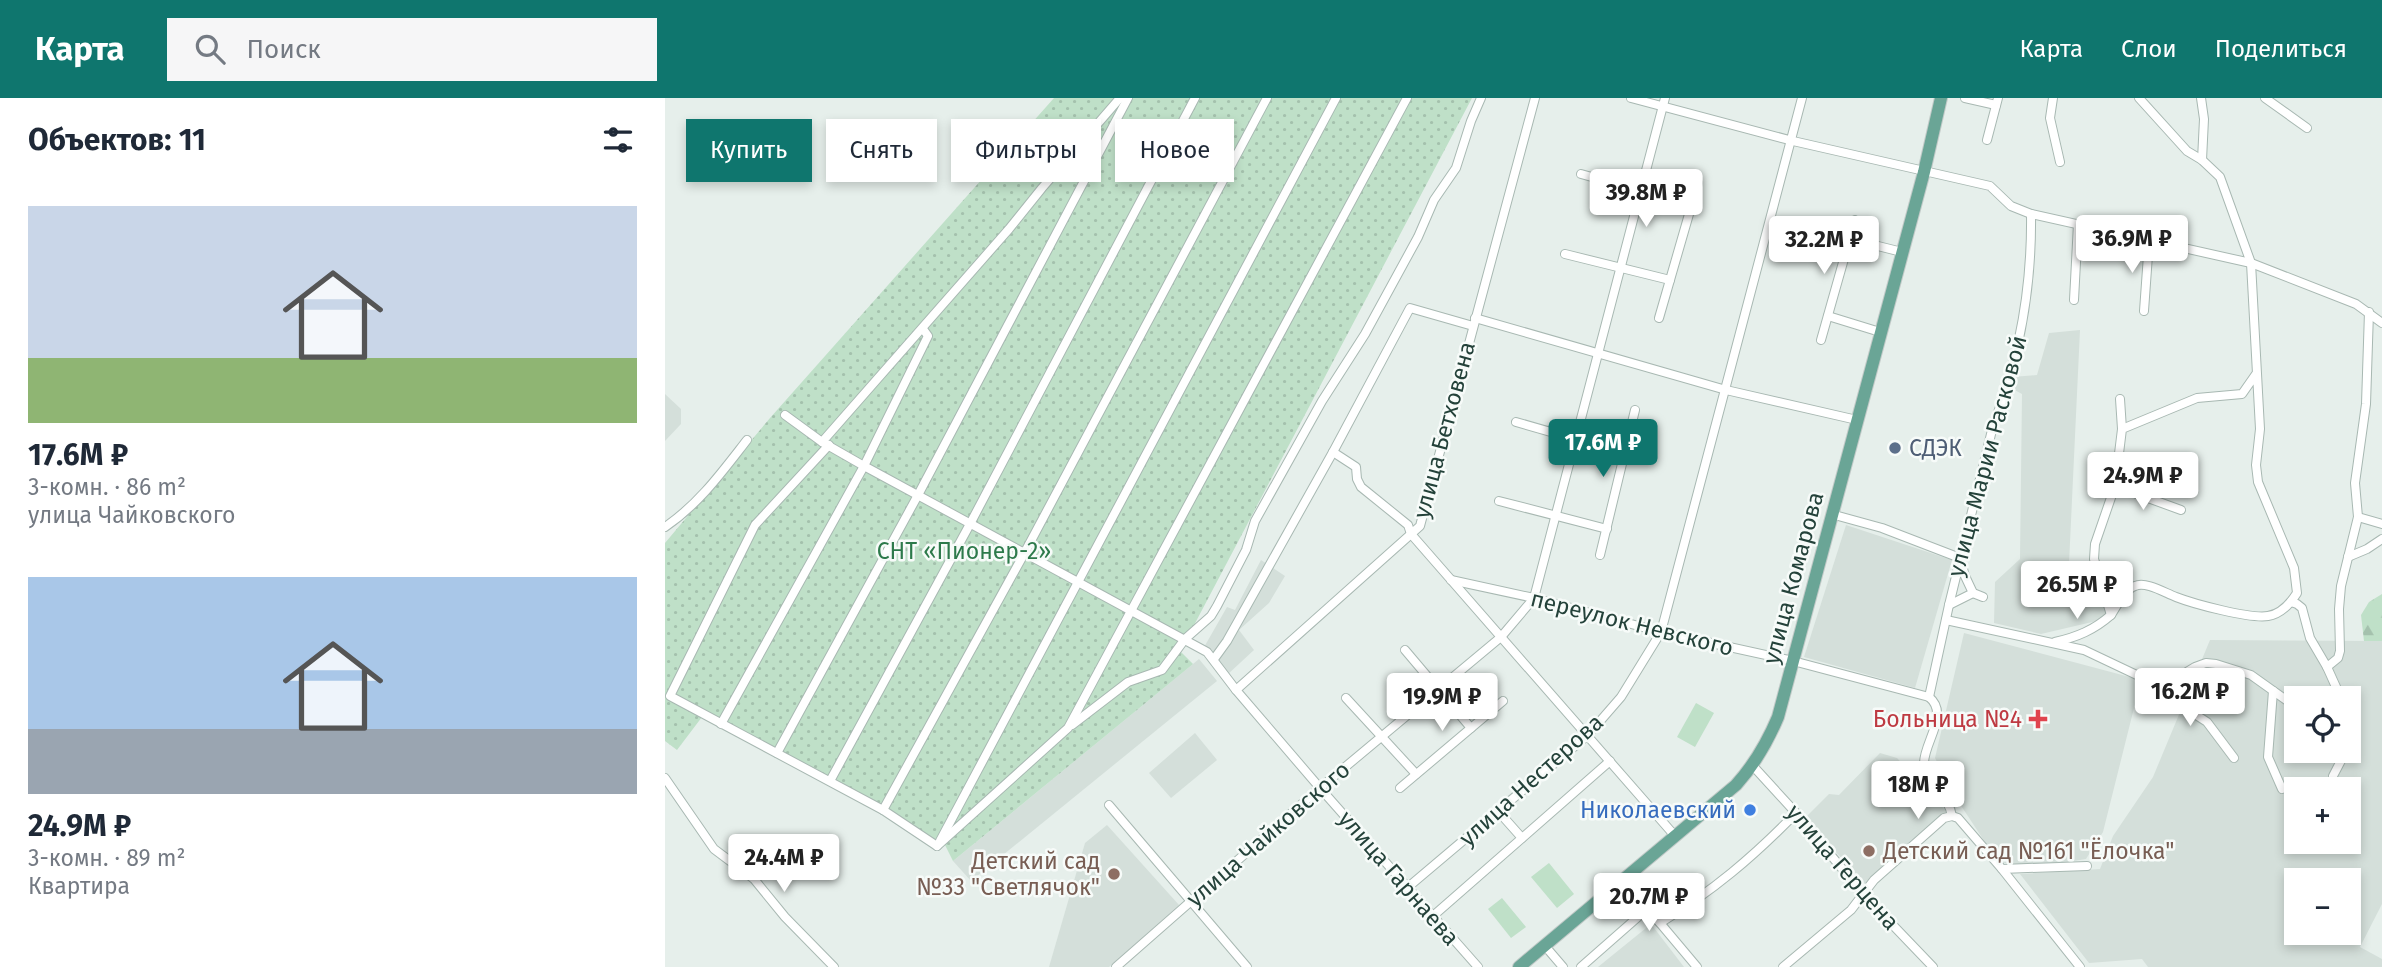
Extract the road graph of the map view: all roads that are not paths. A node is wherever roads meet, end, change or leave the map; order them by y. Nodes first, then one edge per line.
1 (1120, 98) edge
2 (1128, 98) edge
3 (1195, 98) edge
4 (1266, 98) edge
5 (1336, 98) edge
6 (1407, 98) edge
7 (1481, 98) edge
8 (1535, 98) edge
9 (1631, 98) edge
10 (1802, 98) edge
11 (1941, 98) edge
12 (1965, 98) edge
13 (2053, 98) edge
14 (2139, 98) edge
15 (2201, 98) edge
16 (2265, 98) edge
17 (1997, 102) edge
18 (1664, 103) edge
19 (2307, 128) dead end
20 (1987, 140) dead end
21 (1793, 141) junction
22 (2202, 160) junction
23 (2060, 162) dead end
24 (1924, 172) junction
25 (1581, 174) dead end
26 (1698, 183) dead end
27 (1641, 191) junction
28 (1692, 205) junction
29 (2031, 214) junction
30 (1855, 220) dead end
31 (2078, 224) junction
32 (1850, 239) junction
33 (2149, 241) junction
34 (1902, 251) junction
35 (1565, 254) dead end
36 (2251, 263) junction
37 (1621, 269) junction
38 (1670, 280) junction
39 (2074, 300) dead end
40 (2144, 311) dead end
41 (2369, 312) junction
42 (1828, 316) junction
43 (1658, 318) dead end
44 (1474, 322) junction
45 (2382, 323) edge
46 (923, 329) junction
47 (1880, 332) junction
48 (1821, 340) dead end
49 (1598, 354) junction
50 (2256, 374) junction
51 (1726, 390) junction
52 (2120, 399) dead end
53 (1635, 410) dead end
54 (785, 415) dead end
55 (1857, 420) junction
56 (1516, 422) dead end
57 (2122, 429) junction
58 (1576, 439) junction
59 (747, 440) dead end
60 (826, 444) junction
61 (1333, 452) junction
62 (1623, 453) junction
63 (864, 466) junction
64 (2115, 486) junction
65 (918, 495) junction
66 (1499, 500) dead end
67 (2181, 510) dead end
68 (1556, 514) junction
69 (1832, 514) junction
70 (2358, 517) junction
71 (2382, 523) edge
72 (970, 524) junction
73 (665, 527) edge
74 (1607, 529) junction
75 (1411, 534) junction
76 (2382, 539) edge
77 (1025, 552) junction
78 (1600, 555) dead end
79 (2348, 557) junction
80 (1960, 558) junction
81 (1451, 580) junction
82 (1079, 582) junction
83 (1973, 593) junction
84 (1983, 597) dead end
85 (1534, 598) junction
86 (2291, 602) junction
87 (1949, 605) junction
88 (1133, 611) junction
89 (2111, 615) junction
90 (1946, 620) junction
91 (1661, 632) junction
92 (1501, 637) junction
93 (1185, 639) junction
94 (2050, 643) junction
95 (1405, 650) dead end
96 (1214, 659) junction
97 (1793, 661) junction
98 (2327, 667) junction
99 (2336, 686) edge
100 (2162, 687) junction
101 (1236, 690) junction
102 (1438, 690) junction
103 (2273, 691) junction
104 (1929, 697) junction
105 (1346, 698) dead end
106 (2284, 698) edge
107 (1503, 701) dead end
108 (721, 724) junction
109 (1471, 728) junction
110 (1068, 729) junction
111 (1588, 735) junction
112 (1381, 738) junction
113 (777, 753) junction
114 (2234, 758) dead end
115 (1610, 761) junction
116 (2340, 763) edge
117 (1753, 766) junction
118 (1416, 774) junction
119 (2333, 776) dead end
120 (665, 778) edge
121 (830, 781) junction
122 (1320, 788) junction
123 (1400, 788) dead end
124 (2282, 789) dead end
125 (1108, 805) dead end
126 (883, 810) junction
127 (1498, 811) junction
128 (1796, 813) junction
129 (1952, 816) junction
130 (1675, 836) junction
131 (1522, 838) junction
132 (937, 846) junction
133 (2087, 866) dead end
134 (2002, 869) junction
135 (1621, 882) junction
136 (1408, 888) junction
137 (1863, 894) junction
138 (1190, 902) junction
139 (1647, 909) junction
140 (1433, 916) junction
141 (1660, 923) junction
142 (1545, 946) junction
143 (1789, 965) edge
144 (834, 967) edge
145 (1116, 967) edge
146 (1247, 967) edge
147 (1478, 967) edge
148 (1519, 967) edge
149 (1563, 967) edge
150 (1581, 967) edge
151 (1697, 967) edge
152 (1933, 967) edge
153 (2080, 967) edge

1 - 46 street
2 - 65 street
3 - 72 street
4 - 77 street
5 - 82 street
6 - 88 street
7 - 93 street
8 - 44 street, улица Бетховена
9 - 18 street
10 - 21 street, улица Нестерова
11 - 24 main road, улица Комарова
12 - 17 street
13 - 23 street
14 - 22 street
15 - 22 street
16 - 19 street
17 - 20 street
18 - 21 street
18 - 27 street, улица Чайковского
21 - 24 street
21 - 51 street, улица Нестерова
22 - 36 street
24 - 29 street
24 - 34 main road, улица Комарова
25 - 27 street
26 - 28 street
27 - 28 street
27 - 37 street, улица Чайковского
28 - 38 street
29 - 31 street
29 - 80 street, улица Марии Расковой
30 - 32 street
31 - 33 street
31 - 39 street
32 - 34 street
32 - 42 street
33 - 36 street
33 - 40 street
34 - 47 main road, улица Комарова
35 - 37 street
36 - 41 street
36 - 50 street
37 - 38 street
37 - 49 street, улица Чайковского
38 - 43 street
41 - 45 street
41 - 70 street
42 - 47 street
42 - 48 street
44 - 49 street
44 - 61 street
44 - 75 street, улица Бетховена
46 - 60 street
46 - 63 street
47 - 55 main road, улица Комарова
49 - 51 street
49 - 58 street, улица Чайковского
50 - 57 street
50 - 86 street
51 - 55 street
51 - 91 street, улица Нестерова
52 - 57 street
53 - 62 street
54 - 60 street, улица Гарнаева
55 - 69 main road, улица Комарова
56 - 58 street
57 - 64 street
58 - 62 street
58 - 68 street, улица Чайковского
59 - 73 street
60 - 63 street, улица Гарнаева
60 - 108 street
61 - 75 street
61 - 96 street
62 - 74 street
63 - 65 street, улица Гарнаева
63 - 108 street
64 - 67 street
64 - 89 street
65 - 72 street, улица Гарнаева
65 - 113 street
66 - 68 street
68 - 74 street
68 - 85 street, улица Чайковского
69 - 80 street
69 - 97 main road, улица Комарова
70 - 71 street
70 - 79 street
72 - 77 street, улица Гарнаева
72 - 121 street
74 - 78 street
75 - 81 street
75 - 101 street, улица Бетховена
76 - 79 street
77 - 82 street, улица Гарнаева
77 - 126 street
79 - 98 street
80 - 83 street
80 - 87 street, улица Марии Расковой
81 - 85 street, переулок Невского
81 - 92 street
82 - 88 street, улица Гарнаева
82 - 132 street
83 - 84 street
83 - 87 street
85 - 91 street, переулок Невского
85 - 92 street, улица Чайковского
86 - 89 street
86 - 98 street
87 - 90 street, улица Марии Расковой
88 - 93 street, улица Гарнаева
88 - 110 street
89 - 94 street
90 - 94 street
90 - 104 street, улица Марии Расковой
91 - 97 street, переулок Невского
91 - 111 street, улица Нестерова
92 - 102 street, улица Чайковского
92 - 111 street
93 - 96 street, улица Гарнаева
93 - 110 street
94 - 100 street
95 - 102 street
96 - 101 street, улица Гарнаева
97 - 104 street, переулок Невского
97 - 117 main road, улица Комарова
98 - 99 street
100 - 103 street
100 - 114 street
101 - 122 street, улица Гарнаева
102 - 109 street
102 - 112 street, улица Чайковского
103 - 106 street
103 - 124 street
104 - 129 street
105 - 112 street
107 - 109 street
108 - 113 street
109 - 118 street
110 - 132 street
111 - 115 street
111 - 127 street, улица Нестерова
112 - 118 street
112 - 122 street, улица Чайковского
113 - 121 street
115 - 130 street
115 - 131 street
116 - 119 street
117 - 128 street, улица Герцена
117 - 130 main road, улица Комарова
118 - 123 street
120 - 144 street
121 - 126 street
122 - 136 street, улица Гарнаева
122 - 138 street, улица Чайковского
125 - 138 street
126 - 132 street
127 - 131 street
127 - 136 street, улица Нестерова
128 - 137 street, улица Герцена
128 - 141 street
129 - 134 street
129 - 137 street
130 - 135 main road, улица Комарова
131 - 140 street
133 - 134 street
134 - 153 street
135 - 139 street
135 - 142 main road, улица Комарова
136 - 140 street, улица Гарнаева
137 - 143 street
137 - 152 street, улица Герцена
138 - 145 street, улица Чайковского
138 - 146 street
139 - 141 street
139 - 150 street
140 - 147 street, улица Гарнаева
141 - 151 street
142 - 148 main road, улица Комарова
142 - 149 street

